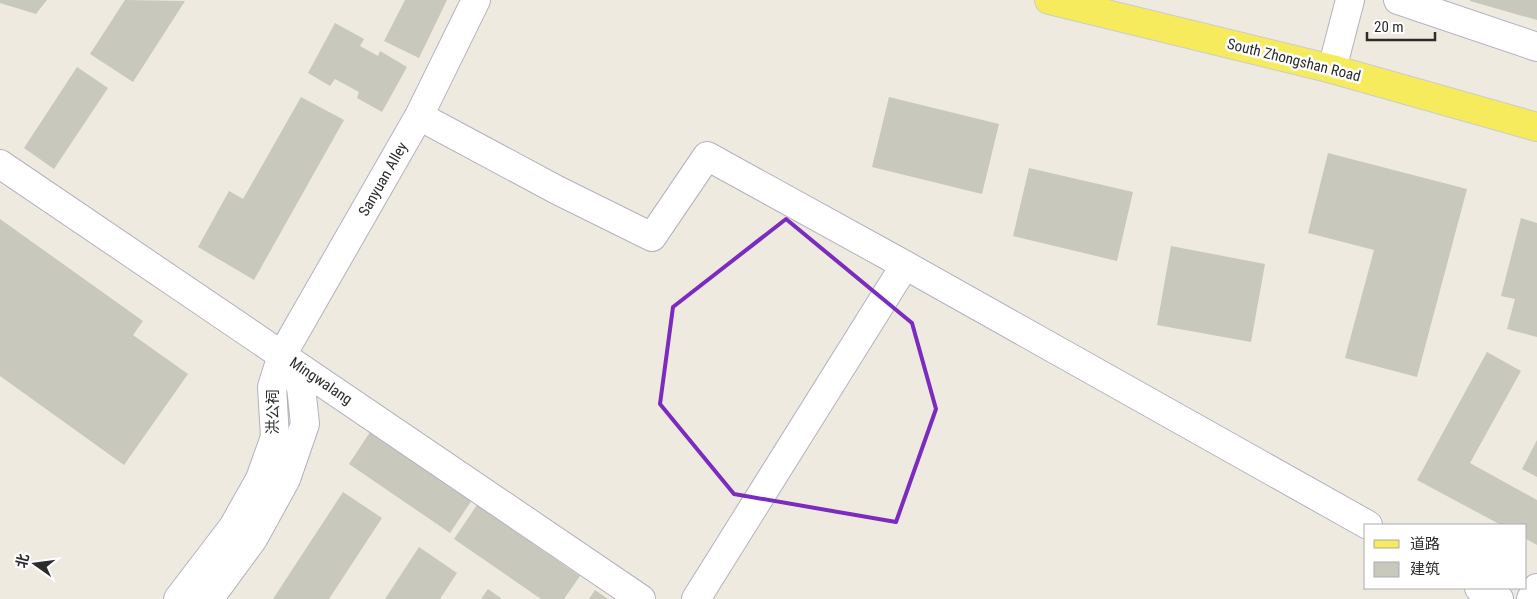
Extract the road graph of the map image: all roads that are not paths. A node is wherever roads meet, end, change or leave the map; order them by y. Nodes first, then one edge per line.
1 (476, 0) edge
2 (1049, 0) edge
3 (1350, 0) edge
4 (1398, 0) edge
5 (1537, 47) edge
6 (1332, 69) junction
7 (419, 116) junction
8 (1537, 127) edge
9 (0, 164) edge
10 (905, 266) junction
11 (282, 355) junction
12 (1366, 524) edge
13 (1537, 588) edge
14 (1481, 589) edge
15 (178, 599) edge
16 (209, 599) edge
17 (641, 599) edge
18 (696, 599) edge
19 (1499, 599) edge
20 (1531, 599) edge

1 - 7 street, Sanyuan Alley
2 - 6 street
3 - 6 street
4 - 5 street
6 - 8 street
7 - 10 street
7 - 11 street, Sanyuan Alley
9 - 11 street, Mingwalang
10 - 12 street
10 - 18 street
11 - 15 street, 洪公祠
11 - 16 street, 洪公祠
11 - 17 street, Mingwalang
13 - 20 street
14 - 19 street

